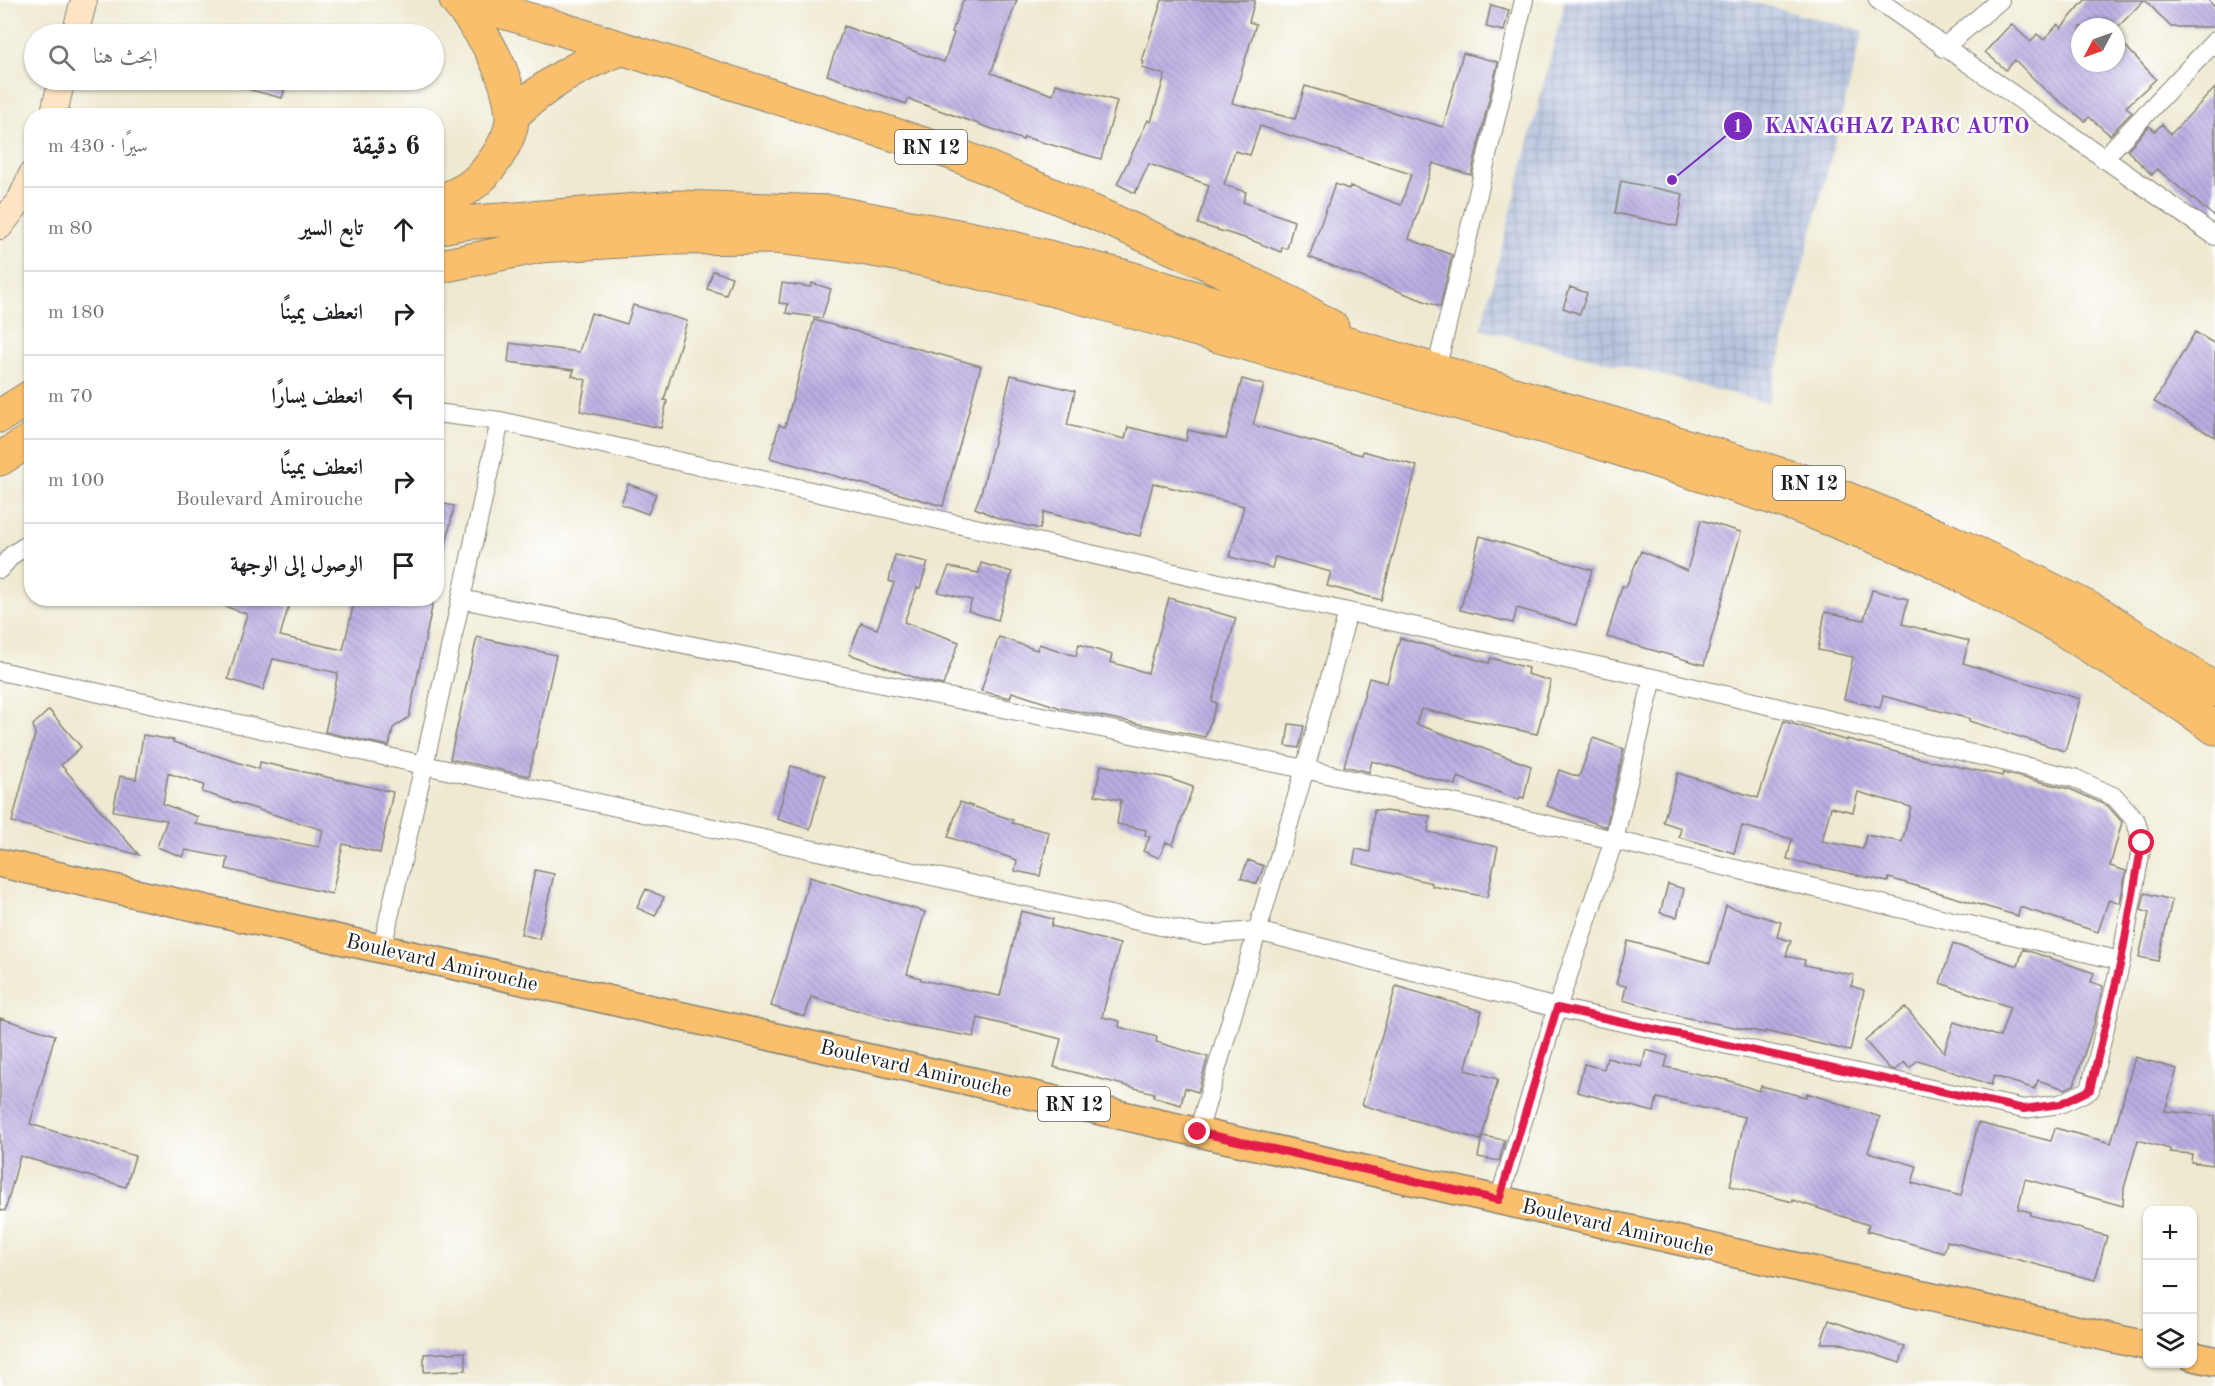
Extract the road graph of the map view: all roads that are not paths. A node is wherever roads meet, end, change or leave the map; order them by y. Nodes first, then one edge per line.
1 (84, 0) edge
2 (458, 0) edge
3 (1524, 0) edge
4 (1878, 0) edge
5 (2000, 0) edge
6 (78, 24) edge
7 (2215, 41) edge
8 (1944, 48) junction
9 (621, 49) junction
10 (59, 90) edge
11 (54, 108) edge
12 (512, 116) junction
13 (2103, 159) junction
14 (24, 192) edge
15 (444, 199) edge
16 (0, 226) edge
17 (444, 226) edge
18 (2214, 233) edge
19 (444, 265) edge
20 (1378, 354) junction
21 (1437, 371) junction
22 (24, 401) edge
23 (444, 414) edge
24 (0, 416) edge
25 (500, 421) junction
26 (24, 444) edge
27 (0, 459) edge
28 (24, 547) edge
29 (0, 569) edge
30 (461, 598) junction
31 (1348, 612) junction
32 (0, 671) edge
33 (1653, 678) junction
34 (2215, 690) edge
35 (2215, 728) edge
36 (424, 765) junction
37 (1305, 769) junction
38 (1614, 840) junction
39 (0, 863) edge
40 (1257, 932) junction
41 (382, 948) junction
42 (2121, 961) junction
43 (1557, 1008) junction
44 (1198, 1132) junction
45 (1499, 1200) junction
46 (2143, 1345) edge
47 (2197, 1357) edge
48 (2215, 1361) edge

1 - 6 street
2 - 9 highway, RN 12
2 - 12 highway
3 - 21 street
4 - 8 street
5 - 8 street
7 - 13 street
8 - 13 street
9 - 12 highway
9 - 20 highway, RN 12
10 - 11 street
12 - 15 highway
13 - 18 street
14 - 16 street
17 - 20 highway
19 - 35 highway
20 - 21 highway, RN 12
21 - 34 highway, RN 12
22 - 24 highway
23 - 25 street
25 - 30 street
25 - 31 street
26 - 27 highway
28 - 29 street
30 - 36 street
30 - 37 street
31 - 33 street
31 - 37 street
32 - 36 street
33 - 38 street
33 - 42 street
36 - 40 street
36 - 41 street
37 - 38 street
37 - 40 street
38 - 42 street
38 - 43 street
39 - 41 main road, Boulevard Amirouche / RN 12
40 - 43 street
40 - 44 street
41 - 44 main road, Boulevard Amirouche / RN 12
42 - 43 street
43 - 45 street
44 - 45 main road, Boulevard Amirouche / RN 12
45 - 46 main road, Boulevard Amirouche / RN 12
47 - 48 main road

